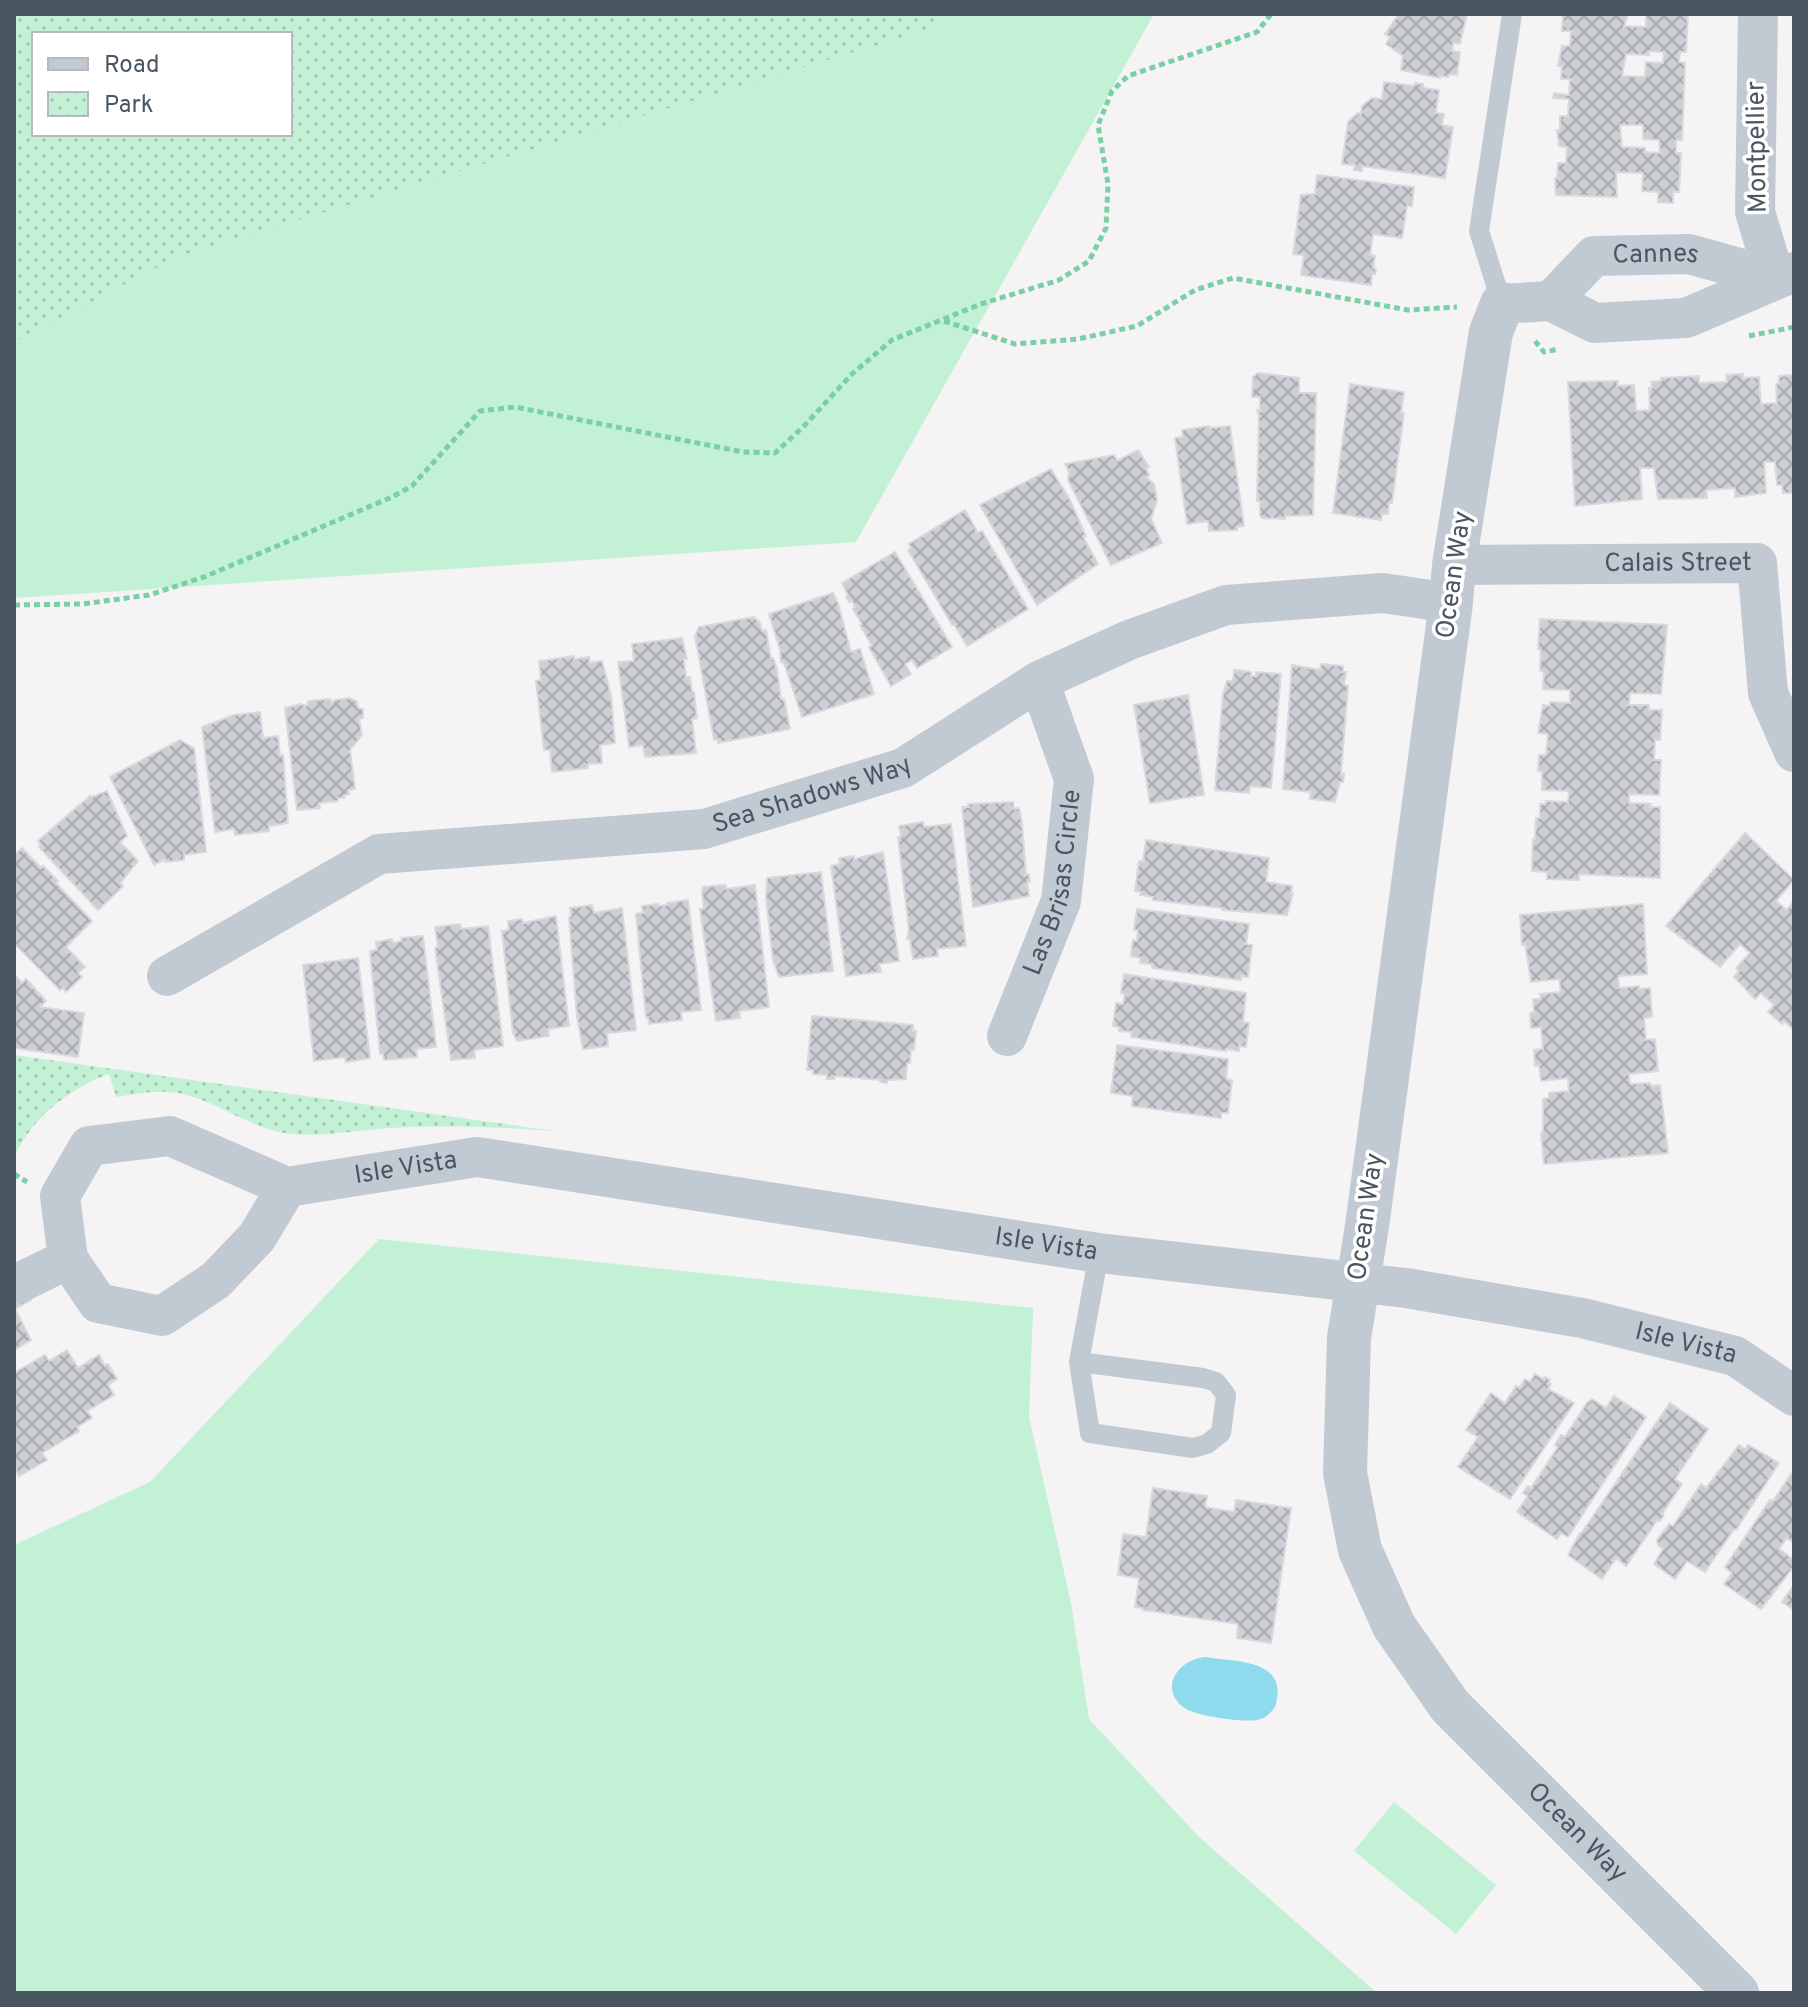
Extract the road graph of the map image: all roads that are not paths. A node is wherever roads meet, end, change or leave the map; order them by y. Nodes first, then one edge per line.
1 (1512, 14) edge
2 (1758, 14) edge
3 (1784, 275) edge
4 (1551, 301) junction
5 (1502, 304) junction
6 (1453, 584) junction
7 (1039, 681) junction
8 (1794, 752) edge
9 (167, 976) dead end
10 (1007, 1036) dead end
11 (287, 1187) junction
12 (1099, 1253) junction
13 (68, 1259) junction
14 (21, 1282) dead end
15 (1357, 1283) junction
16 (1079, 1362) junction
17 (1794, 1396) edge
18 (1737, 1993) edge

1 - 5 lane
2 - 3 street, Montpellier
3 - 4 street, Cannes
3 - 4 street, Cannes
4 - 5 street
5 - 6 street, Ocean Way
6 - 7 street, Sea Shadows Way
6 - 8 street, Calais Street
6 - 15 street, Ocean Way
7 - 9 street, Sea Shadows Way
7 - 10 street, Las Brisas Circle
11 - 12 street, Isle Vista
11 - 13 street
11 - 13 street
12 - 15 street, Isle Vista
12 - 16 lane
13 - 14 street
15 - 17 street, Isle Vista
15 - 18 street, Ocean Way
16 - 16 lane

